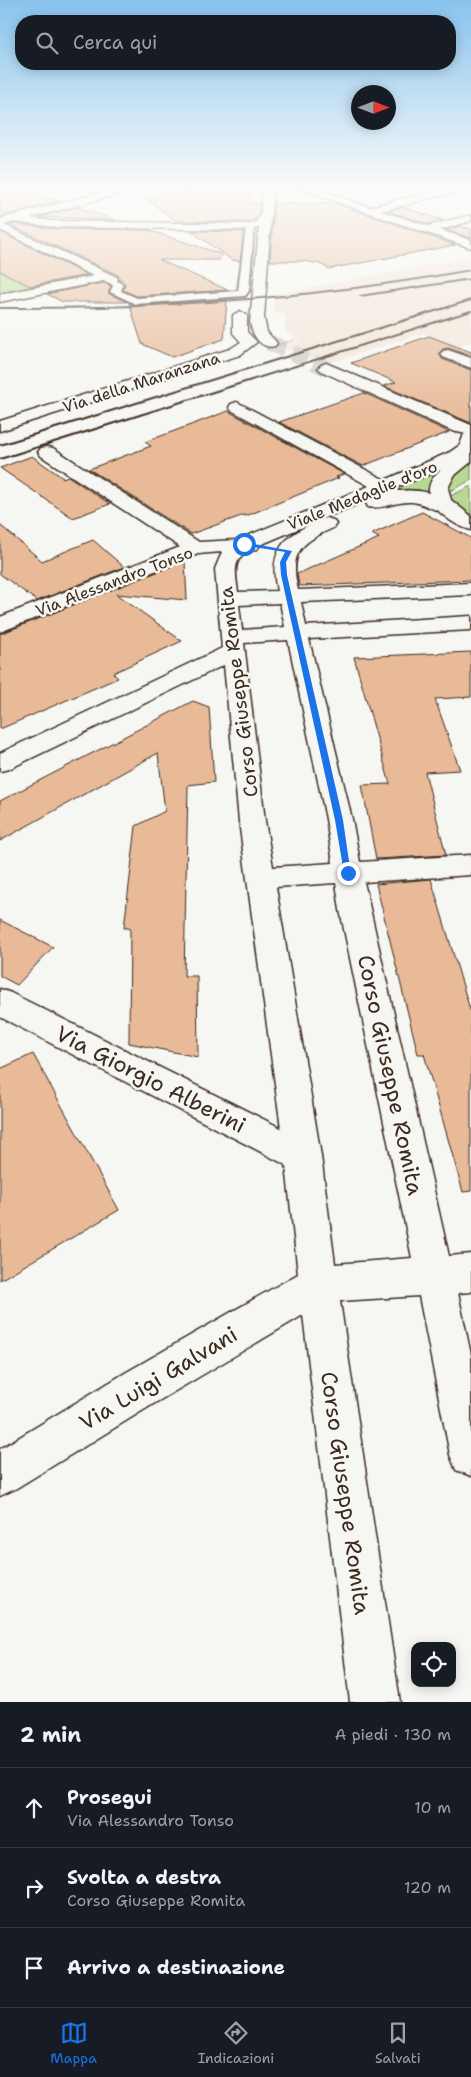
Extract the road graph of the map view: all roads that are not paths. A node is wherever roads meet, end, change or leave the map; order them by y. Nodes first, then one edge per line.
1 (84, 266) edge
2 (246, 266) edge
3 (261, 266) edge
4 (109, 279) junction
5 (0, 298) edge
6 (240, 315) dead end
7 (268, 346) tunnel mouth
8 (471, 346) edge
9 (471, 362) edge
10 (326, 368) tunnel mouth
11 (237, 407) dead end
12 (5, 420) edge
13 (468, 437) edge
14 (47, 452) dead end
15 (388, 491) junction
16 (445, 507) junction
17 (471, 524) edge
18 (244, 544) junction
19 (195, 548) junction
20 (289, 551) junction
21 (471, 589) edge
22 (289, 597) junction
23 (228, 599) junction
24 (471, 623) edge
25 (0, 625) edge
26 (297, 633) junction
27 (234, 644) junction
28 (0, 763) edge
29 (471, 865) edge
30 (348, 873) junction
31 (260, 878) junction
32 (0, 1002) edge
33 (303, 1156) junction
34 (453, 1275) edge
35 (318, 1284) junction
36 (471, 1455) edge
37 (0, 1474) edge
38 (375, 1702) edge

1 - 4 street
2 - 4 lane
3 - 7 street
4 - 5 street
6 - 12 street, Via della Maranzana
8 - 9 street
10 - 13 street
11 - 15 street
13 - 15 street, Viale Medaglie d'oro
13 - 16 street
14 - 19 street
15 - 16 street, Viale Medaglie d'oro
15 - 18 street, Viale Medaglie d'oro
15 - 20 street, Viale Medaglie d'oro
16 - 17 street, Viale Medaglie d'oro
18 - 19 street, Via Alessandro Tonso
18 - 20 street, Via Alessandro Tonso
18 - 23 street, Corso Giuseppe Romita
19 - 25 street, Via Alessandro Tonso
20 - 22 street, Corso Giuseppe Romita
21 - 22 street
22 - 23 street
22 - 26 street, Corso Giuseppe Romita
23 - 27 street, Corso Giuseppe Romita
24 - 26 street
26 - 27 street
26 - 30 street, Corso Giuseppe Romita
27 - 28 street
27 - 31 street, Corso Giuseppe Romita
29 - 30 street
30 - 31 street
30 - 34 street, Corso Giuseppe Romita
31 - 33 street, Corso Giuseppe Romita
32 - 33 street, Via Giorgio Alberini
33 - 35 street, Corso Giuseppe Romita
34 - 35 street
34 - 36 street, Corso Giuseppe Romita
35 - 37 street, Via Luigi Galvani
35 - 38 street, Corso Giuseppe Romita

